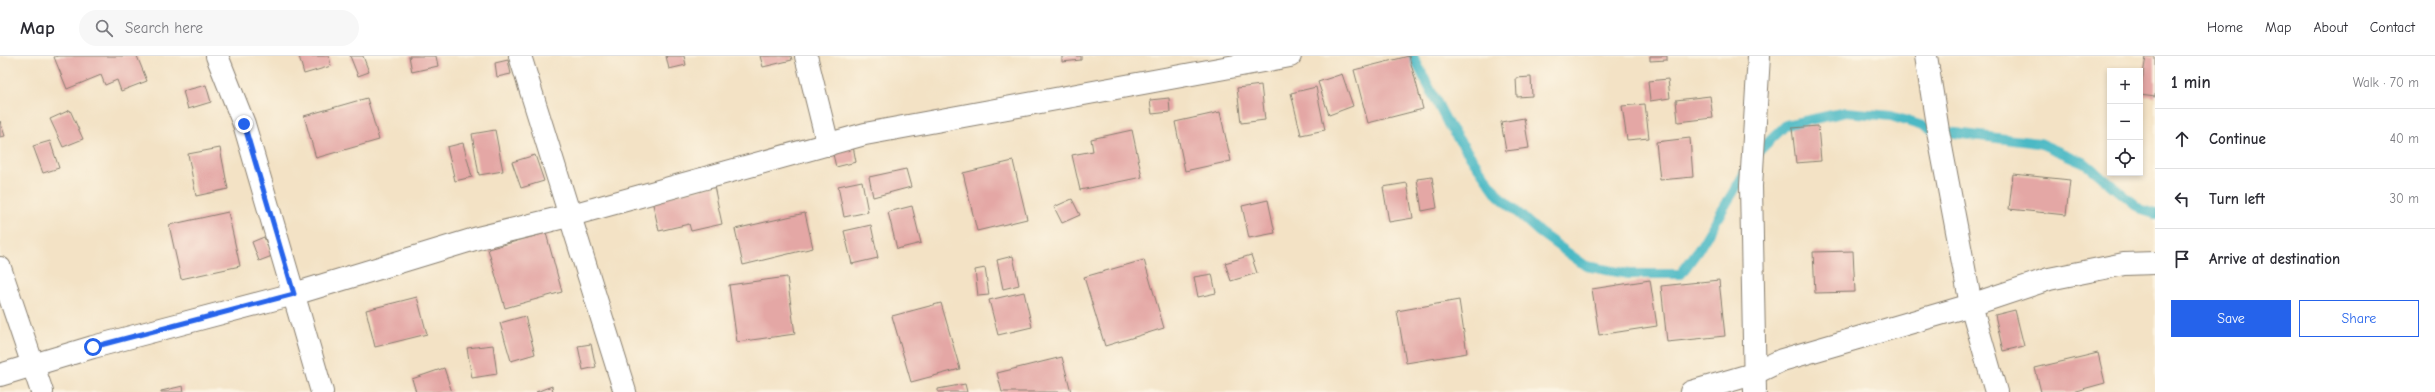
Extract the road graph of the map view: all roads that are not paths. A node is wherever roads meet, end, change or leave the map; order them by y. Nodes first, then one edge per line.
1 (217, 56) edge
2 (520, 56) edge
3 (806, 56) edge
4 (1290, 56) edge
5 (1759, 56) edge
6 (1926, 56) edge
7 (828, 145) junction
8 (568, 216) junction
9 (2155, 263) edge
10 (0, 268) edge
11 (294, 294) junction
12 (1971, 304) junction
13 (34, 366) junction
14 (0, 375) edge
15 (1754, 383) edge
16 (42, 392) edge
17 (322, 392) edge
18 (625, 392) edge
19 (1691, 392) edge
20 (1996, 392) edge

1 - 11 street
2 - 8 street
3 - 7 street
4 - 7 street
5 - 15 street
6 - 12 street
7 - 8 street
8 - 11 street
8 - 18 street
9 - 12 street
10 - 13 street
11 - 13 street
11 - 17 street
12 - 15 street
12 - 20 street
13 - 14 street
13 - 16 street
15 - 19 street

